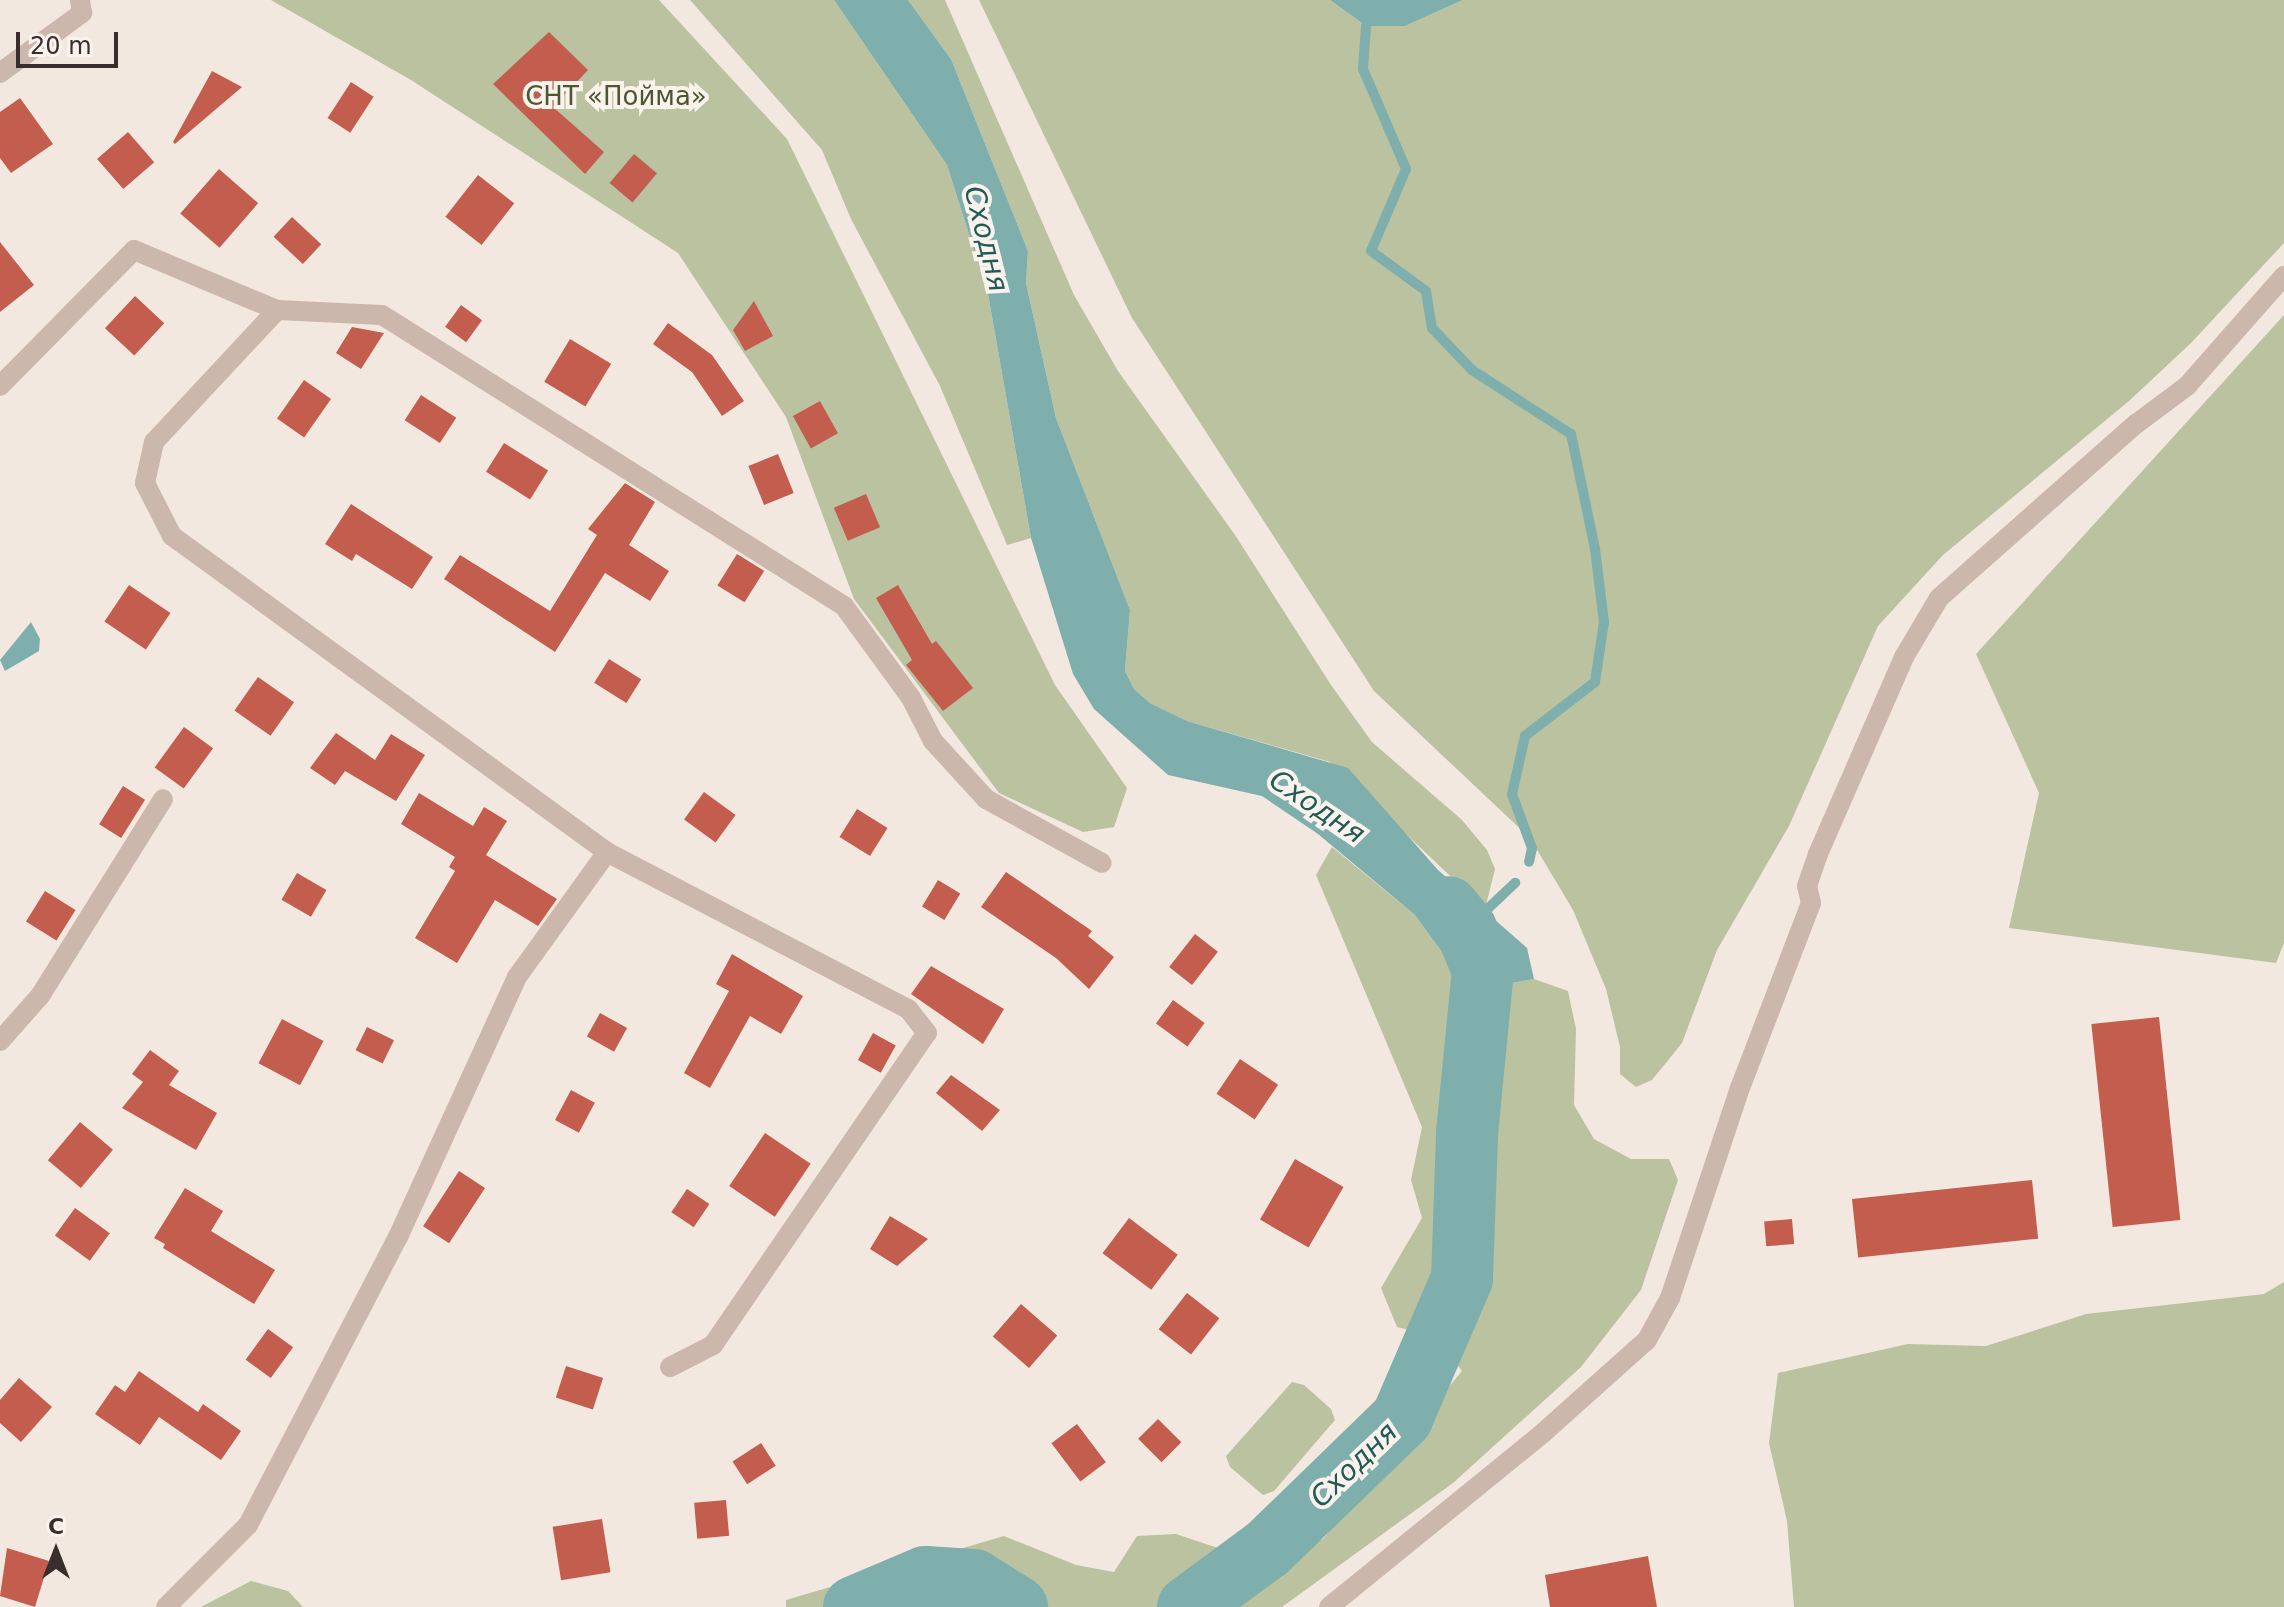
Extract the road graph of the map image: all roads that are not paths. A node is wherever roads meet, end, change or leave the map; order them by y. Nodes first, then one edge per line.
1 (80, 0) edge
2 (0, 73) edge
3 (2284, 276) edge
4 (277, 310) junction
5 (0, 386) edge
6 (163, 799) dead end
7 (607, 852) junction
8 (1102, 863) dead end
9 (0, 1041) edge
10 (670, 1367) dead end
11 (166, 1607) edge
12 (1329, 1607) edge

1 - 2 street
3 - 12 street
4 - 5 street
4 - 7 street
4 - 8 street
6 - 9 street
7 - 10 street
7 - 11 street

